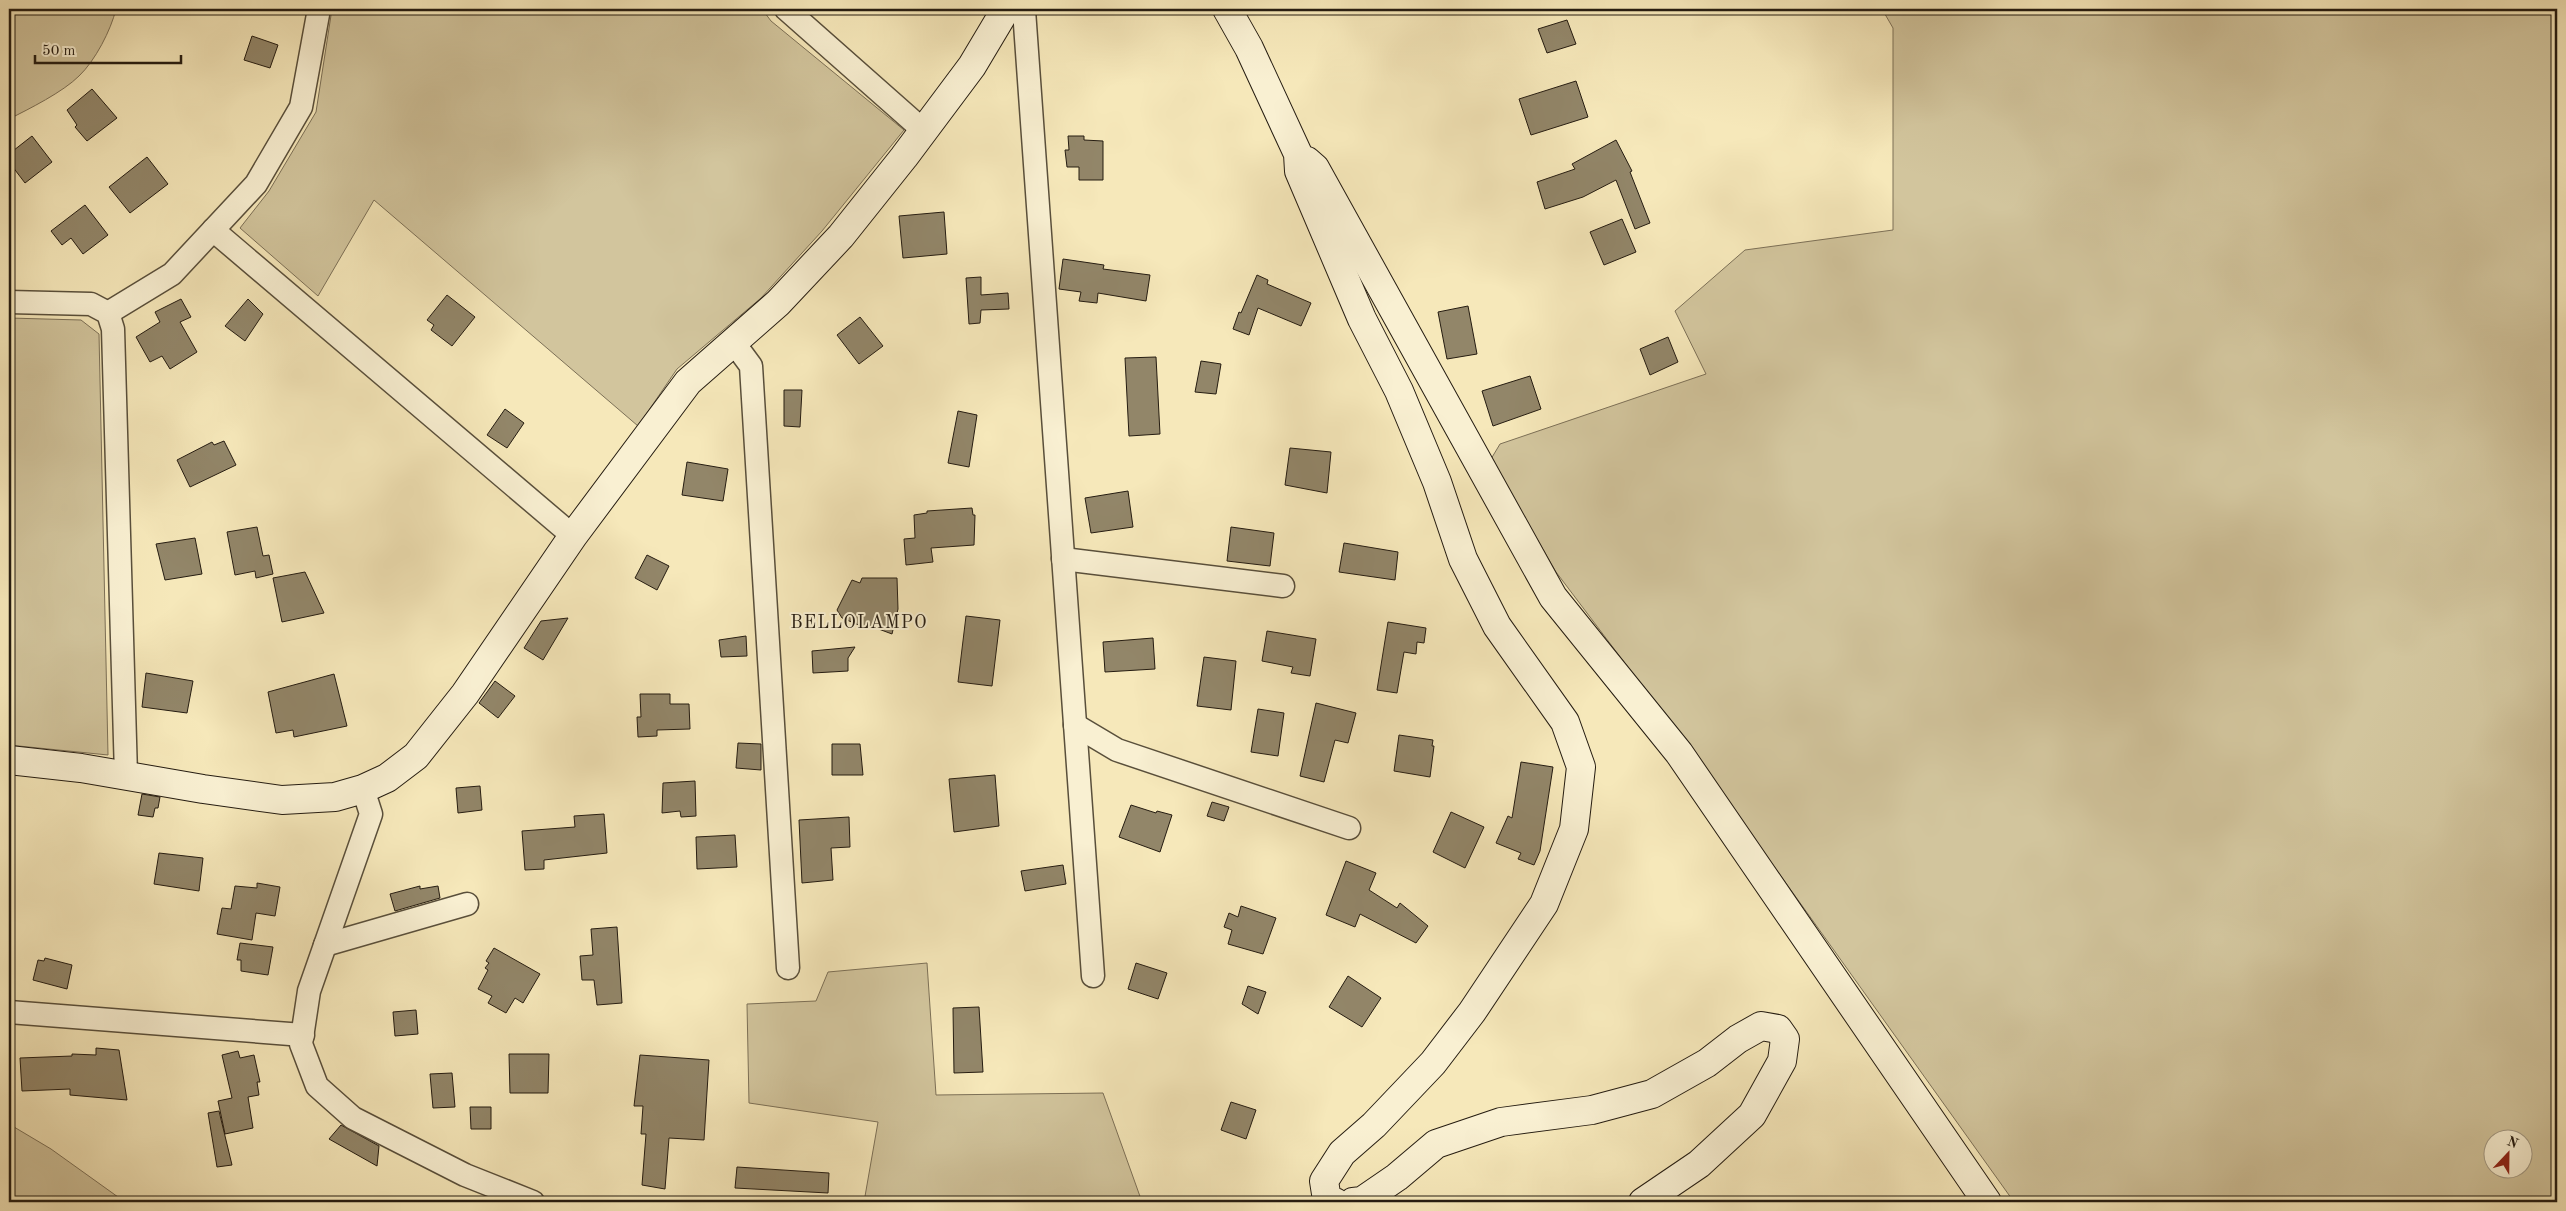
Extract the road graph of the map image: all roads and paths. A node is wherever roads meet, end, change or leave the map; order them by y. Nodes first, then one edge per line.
1 (319, 9) edge
2 (786, 9) edge
3 (1006, 9) edge
4 (1020, 9) edge
5 (1227, 9) edge
6 (924, 131) junction
7 (1298, 154) junction
8 (212, 230) junction
9 (9, 302) edge
10 (108, 313) junction
11 (734, 343) junction
12 (573, 536) junction
13 (1063, 559) junction
14 (1283, 586) dead end
15 (1075, 725) junction
16 (9, 760) edge
17 (126, 776) junction
18 (363, 788) junction
19 (1349, 828) dead end
20 (467, 904) dead end
21 (325, 945) junction
22 (788, 968) dead end
23 (1093, 976) dead end
24 (9, 1012) edge
25 (303, 1035) junction
26 (533, 1202) edge
27 (1335, 1202) edge
28 (1353, 1202) edge
29 (1643, 1202) edge
30 (1987, 1202) edge

1 - 8 street
2 - 6 street
3 - 6 main road
4 - 13 street
5 - 7 main road
6 - 11 main road
7 - 27 main road
7 - 30 main road
8 - 10 street
8 - 12 street
9 - 10 street
10 - 17 street
11 - 12 main road
11 - 22 street
12 - 18 main road
13 - 14 street
13 - 15 street
15 - 19 street
15 - 23 street
16 - 17 main road
17 - 18 main road
18 - 21 street
20 - 21 street
21 - 25 street
24 - 25 street
25 - 26 street
28 - 29 main road

